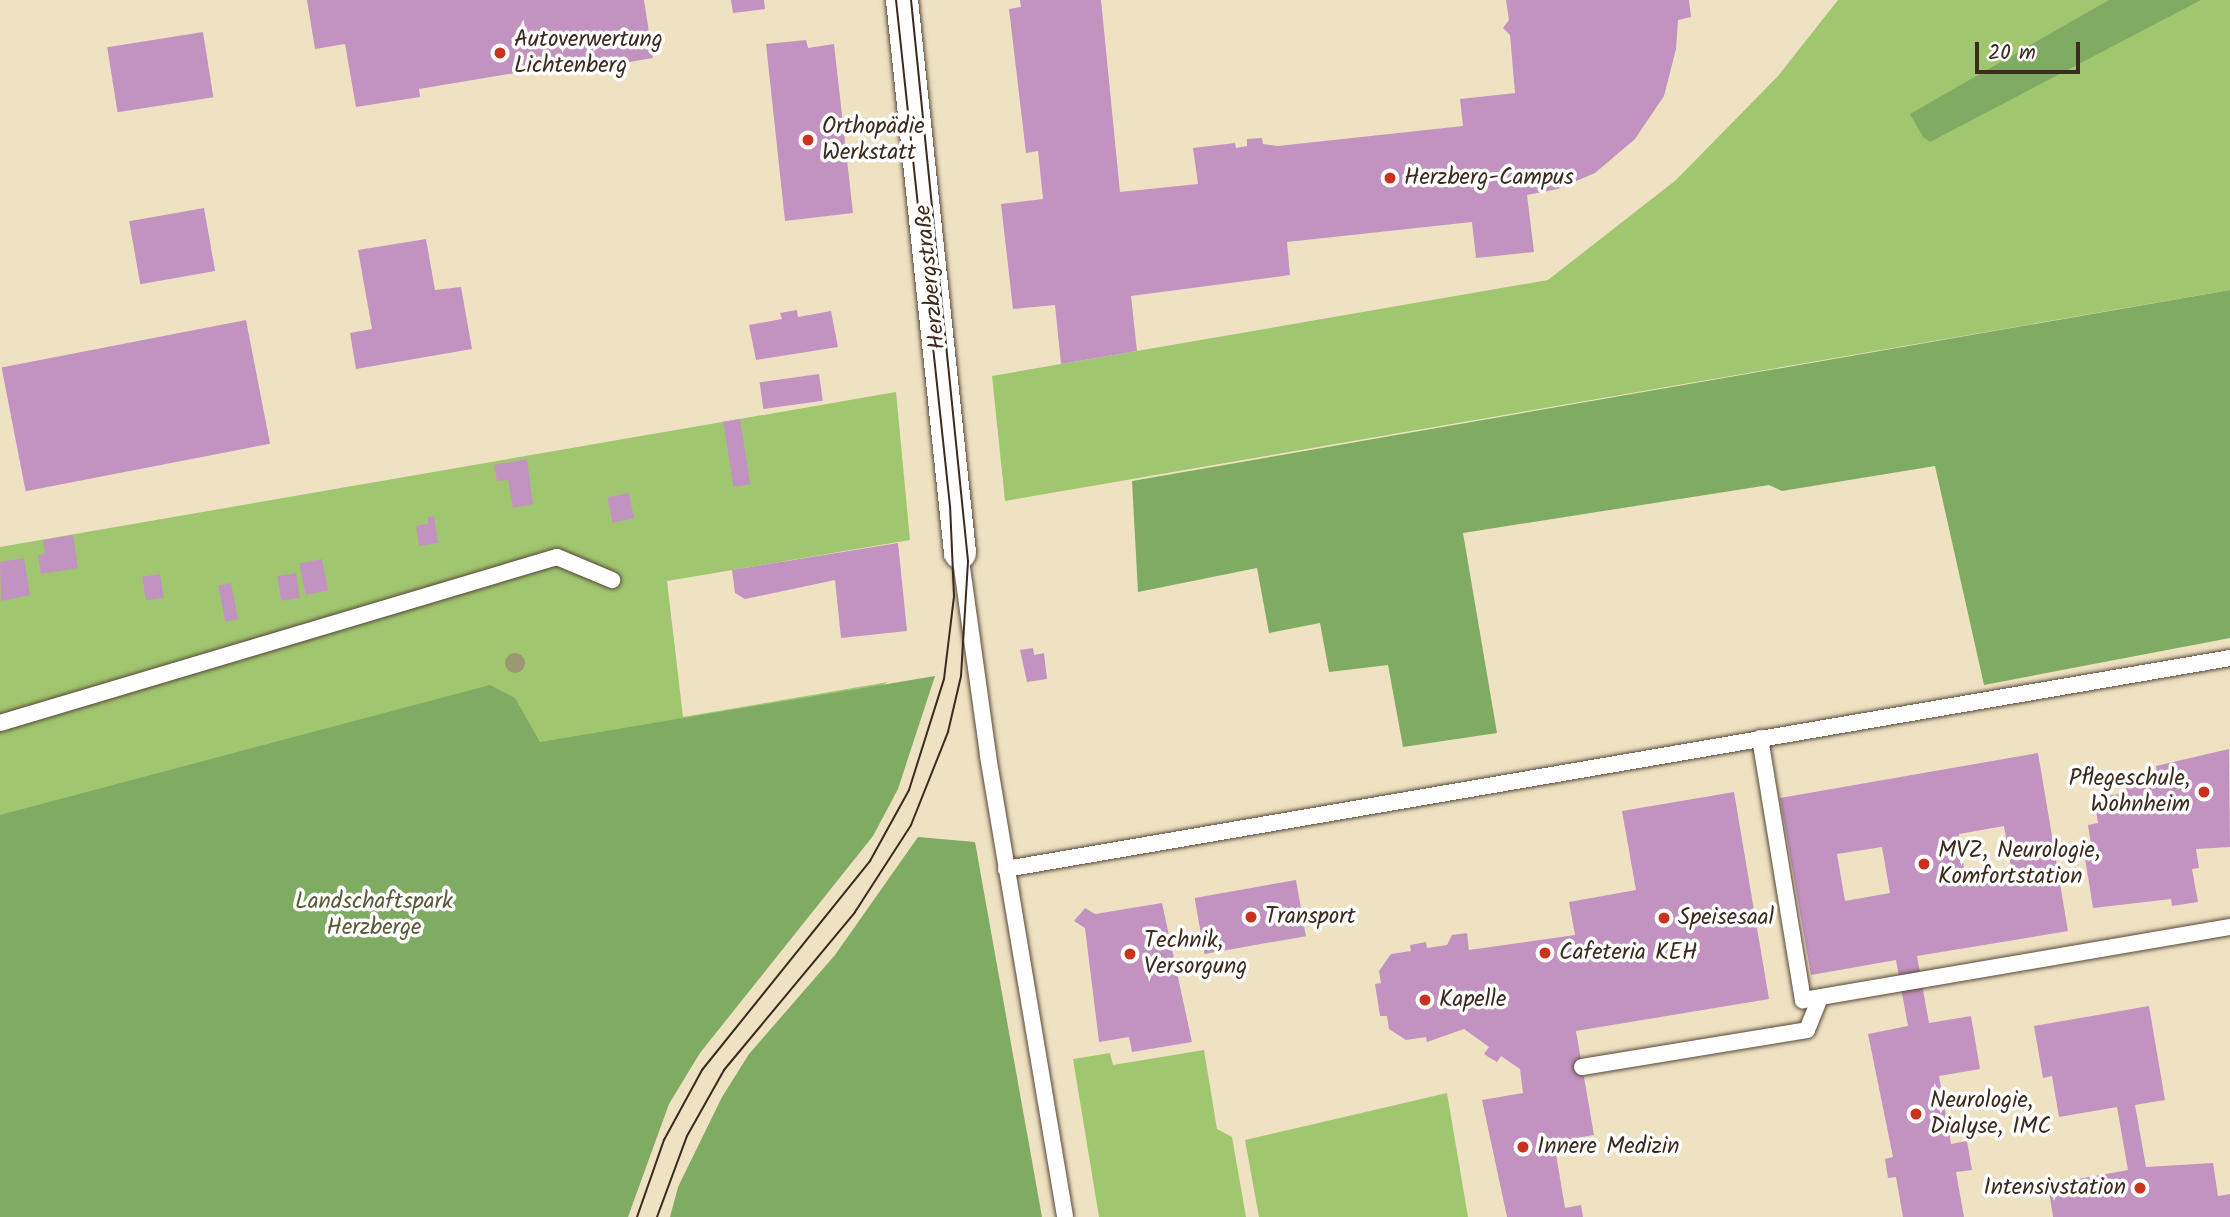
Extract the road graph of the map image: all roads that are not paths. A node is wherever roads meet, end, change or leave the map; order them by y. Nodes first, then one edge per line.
1 (902, 0) edge
2 (960, 553) joint
3 (612, 580) dead end
4 (2230, 658) edge
5 (0, 723) edge
6 (1760, 738) junction
7 (1006, 869) junction
8 (2230, 927) edge
9 (1820, 997) junction
10 (1582, 1067) dead end
11 (1065, 1217) edge

1 - 2 street, Herzbergstraße
2 - 7 lane
3 - 5 lane
4 - 6 lane
6 - 7 lane
6 - 9 lane
7 - 11 lane
8 - 9 lane
9 - 10 lane

